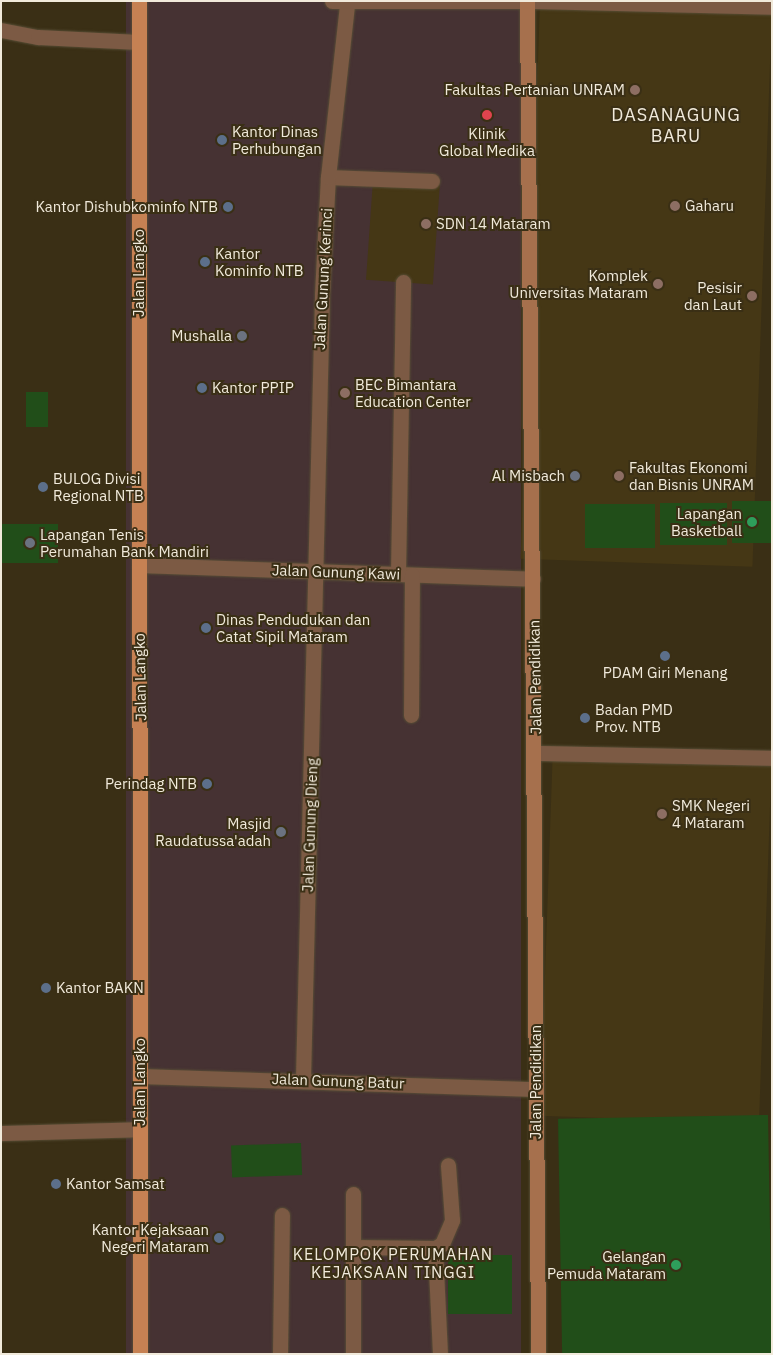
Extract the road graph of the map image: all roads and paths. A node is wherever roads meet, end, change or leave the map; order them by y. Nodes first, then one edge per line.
1 (139, 1) edge
2 (332, 1) edge
3 (519, 1) edge
4 (527, 1) edge
5 (532, 1) edge
6 (347, 4) junction
7 (772, 7) edge
8 (1, 30) edge
9 (139, 42) junction
10 (328, 177) junction
11 (432, 181) dead end
12 (403, 282) dead end
13 (139, 566) junction
14 (314, 572) junction
15 (405, 574) junction
16 (532, 579) junction
17 (411, 715) dead end
18 (536, 753) junction
19 (772, 758) edge
20 (140, 1076) junction
21 (303, 1079) junction
22 (536, 1089) junction
23 (140, 1129) junction
24 (7, 1132) edge
25 (448, 1165) dead end
26 (353, 1194) dead end
27 (282, 1214) dead end
28 (352, 1248) junction
29 (435, 1248) junction
30 (140, 1354) edge
31 (280, 1354) edge
32 (353, 1354) edge
33 (440, 1354) edge
34 (538, 1354) edge

1 - 9 main road, Jalan Langko
2 - 6 street
3 - 6 street
4 - 16 main road, Jalan Pendidikan
5 - 7 street
6 - 10 street, Jalan Gunung Kerinci
8 - 9 street
9 - 13 main road, Jalan Langko
10 - 11 street
10 - 14 street, Jalan Gunung Kerinci
12 - 15 street
13 - 14 street, Jalan Gunung Kawi
13 - 20 main road, Jalan Langko
14 - 15 street, Jalan Gunung Kawi
14 - 21 street, Jalan Gunung Dieng
15 - 16 street, Jalan Gunung Kawi
15 - 17 street
16 - 18 main road, Jalan Pendidikan
18 - 19 street
18 - 22 main road, Jalan Pendidikan
20 - 21 street, Jalan Gunung Batur
20 - 23 main road, Jalan Langko
21 - 22 street, Jalan Gunung Batur
22 - 34 main road, Jalan Pendidikan
23 - 24 street
23 - 30 main road, Jalan Langko
25 - 29 street
26 - 28 street
27 - 31 street
28 - 29 street
28 - 32 street
29 - 33 street

